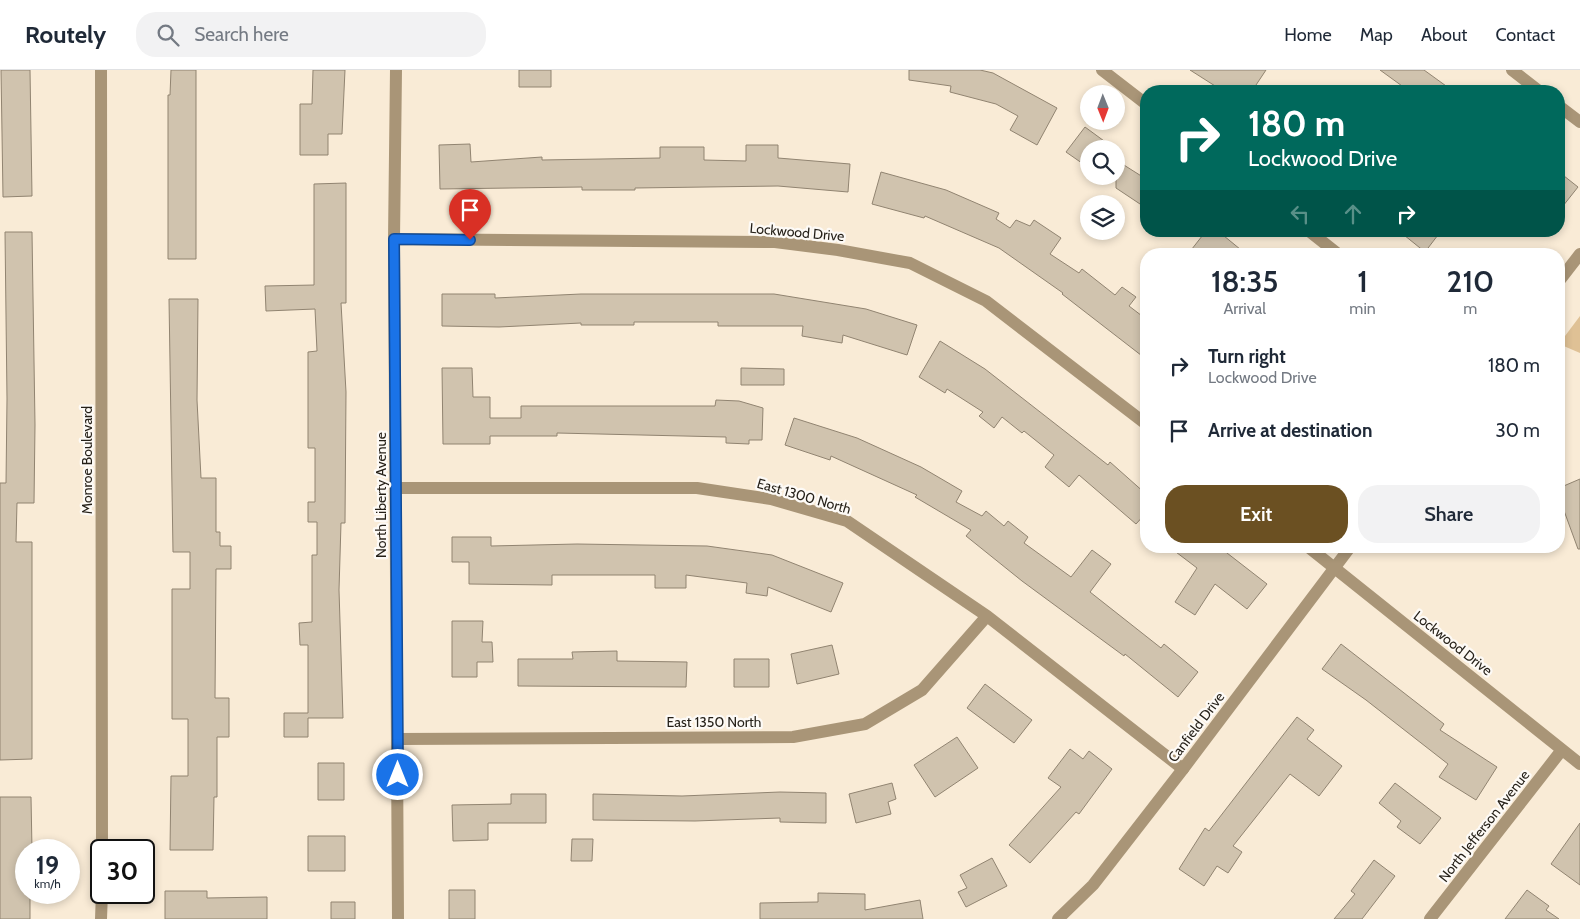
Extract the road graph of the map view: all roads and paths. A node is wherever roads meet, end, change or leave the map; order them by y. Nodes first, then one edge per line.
1 (101, 70) edge
2 (396, 70) edge
3 (1102, 70) edge
4 (1512, 70) edge
5 (1531, 85) edge
6 (1140, 99) edge
7 (1565, 111) edge
8 (1580, 122) edge
9 (1317, 237) edge
10 (394, 239) junction
11 (1330, 248) edge
12 (1580, 254) edge
13 (1565, 273) edge
14 (1140, 419) edge
15 (396, 488) junction
16 (1316, 553) edge
17 (1346, 553) edge
18 (1334, 568) junction
19 (987, 616) junction
20 (398, 739) junction
21 (1561, 751) junction
22 (1580, 764) edge
23 (1183, 769) junction
24 (102, 839) edge
25 (102, 904) edge
26 (101, 919) edge
27 (398, 919) edge
28 (1058, 919) edge
29 (1430, 919) edge

1 - 24 street, Monroe Boulevard
2 - 10 street, North Liberty Avenue
3 - 6 street
4 - 5 street
7 - 8 street
9 - 11 street
10 - 14 street, Lockwood Drive
10 - 15 street, North Liberty Avenue
12 - 13 street
15 - 19 street, East 1300 North
15 - 20 street, North Liberty Avenue
16 - 18 street, Lockwood Drive
17 - 18 street, Canfield Drive
18 - 21 street, Lockwood Drive
18 - 23 street, Canfield Drive
19 - 20 street, East 1350 North
19 - 23 street, East 1300 North
20 - 27 street, North Liberty Avenue
21 - 22 street, Lockwood Drive
21 - 29 street, North Jefferson Avenue
23 - 28 street, Canfield Drive
25 - 26 street

